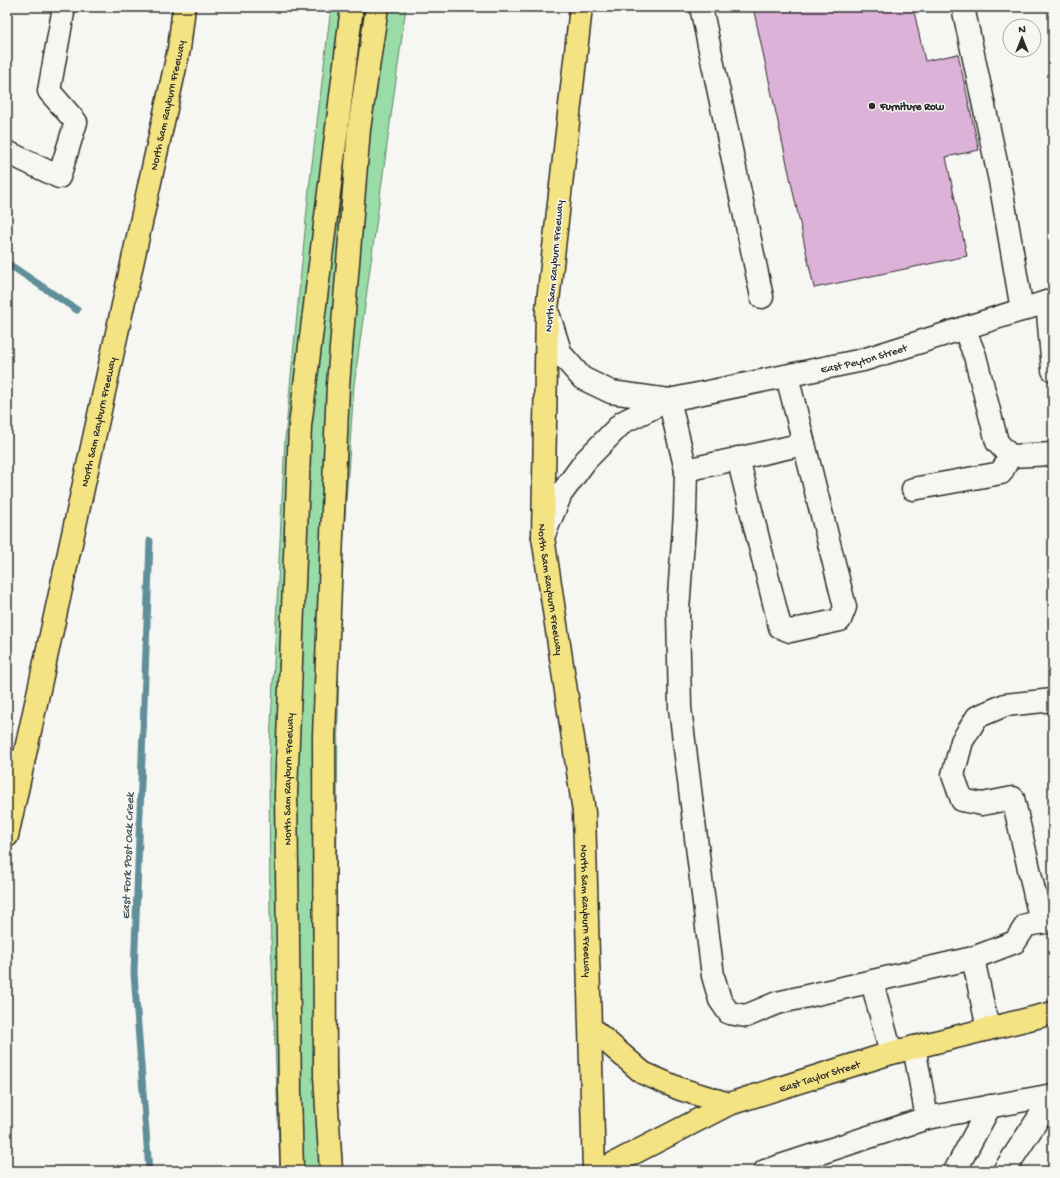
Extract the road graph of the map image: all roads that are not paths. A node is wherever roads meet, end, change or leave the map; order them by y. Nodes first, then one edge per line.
1 (64, 7) edge
2 (352, 7) edge
3 (377, 7) edge
4 (581, 7) edge
5 (701, 7) edge
6 (963, 7) edge
7 (181, 8) edge
8 (7, 152) edge
9 (762, 297) dead end
10 (1050, 301) edge
11 (547, 310) junction
12 (1022, 310) junction
13 (964, 328) junction
14 (1053, 366) edge
15 (787, 376) junction
16 (670, 400) junction
17 (804, 444) junction
18 (1053, 454) edge
19 (1010, 456) junction
20 (738, 458) junction
21 (686, 470) junction
22 (913, 489) dead end
23 (543, 537) junction
24 (1053, 700) edge
25 (15, 762) edge
26 (7, 836) edge
27 (1047, 921) edge
28 (973, 958) junction
29 (872, 982) junction
30 (1053, 1013) edge
31 (590, 1028) junction
32 (988, 1029) junction
33 (914, 1047) junction
34 (891, 1053) junction
35 (325, 1076) junction
36 (1053, 1096) edge
37 (729, 1104) junction
38 (990, 1106) junction
39 (928, 1118) junction
40 (292, 1171) edge
41 (330, 1171) edge
42 (342, 1171) edge
43 (594, 1171) edge
44 (599, 1171) edge
45 (765, 1171) edge
46 (955, 1171) edge
47 (1004, 1171) edge

1 - 8 street
2 - 40 main road, North Sam Rayburn Freeway
3 - 35 main road
4 - 11 main road, North Sam Rayburn Freeway
5 - 9 street
6 - 12 street
7 - 25 main road, North Sam Rayburn Freeway
10 - 12 street, East Peyton Street
10 - 14 street
11 - 16 street, East Peyton Street
11 - 23 main road, North Sam Rayburn Freeway
12 - 13 street, East Peyton Street
13 - 15 street, East Peyton Street
13 - 19 street
15 - 16 street, East Peyton Street
15 - 17 street
16 - 21 street
16 - 23 street, East Peyton Street
17 - 20 street
17 - 20 street
18 - 19 street
19 - 22 street
20 - 21 street
21 - 29 street
23 - 31 main road, North Sam Rayburn Freeway
24 - 27 street
25 - 26 main road, North Sam Rayburn Freeway
27 - 28 street
28 - 29 street
28 - 32 street
29 - 34 street
30 - 32 main road, East Taylor Street
31 - 37 main road
31 - 43 main road, North Sam Rayburn Freeway
32 - 33 main road, East Taylor Street
33 - 34 main road, East Taylor Street
33 - 39 street
34 - 37 main road, East Taylor Street
35 - 41 main road
35 - 42 main road
36 - 38 street
36 - 47 street
37 - 44 main road, East Taylor Street
38 - 39 street
38 - 46 street
39 - 45 street

